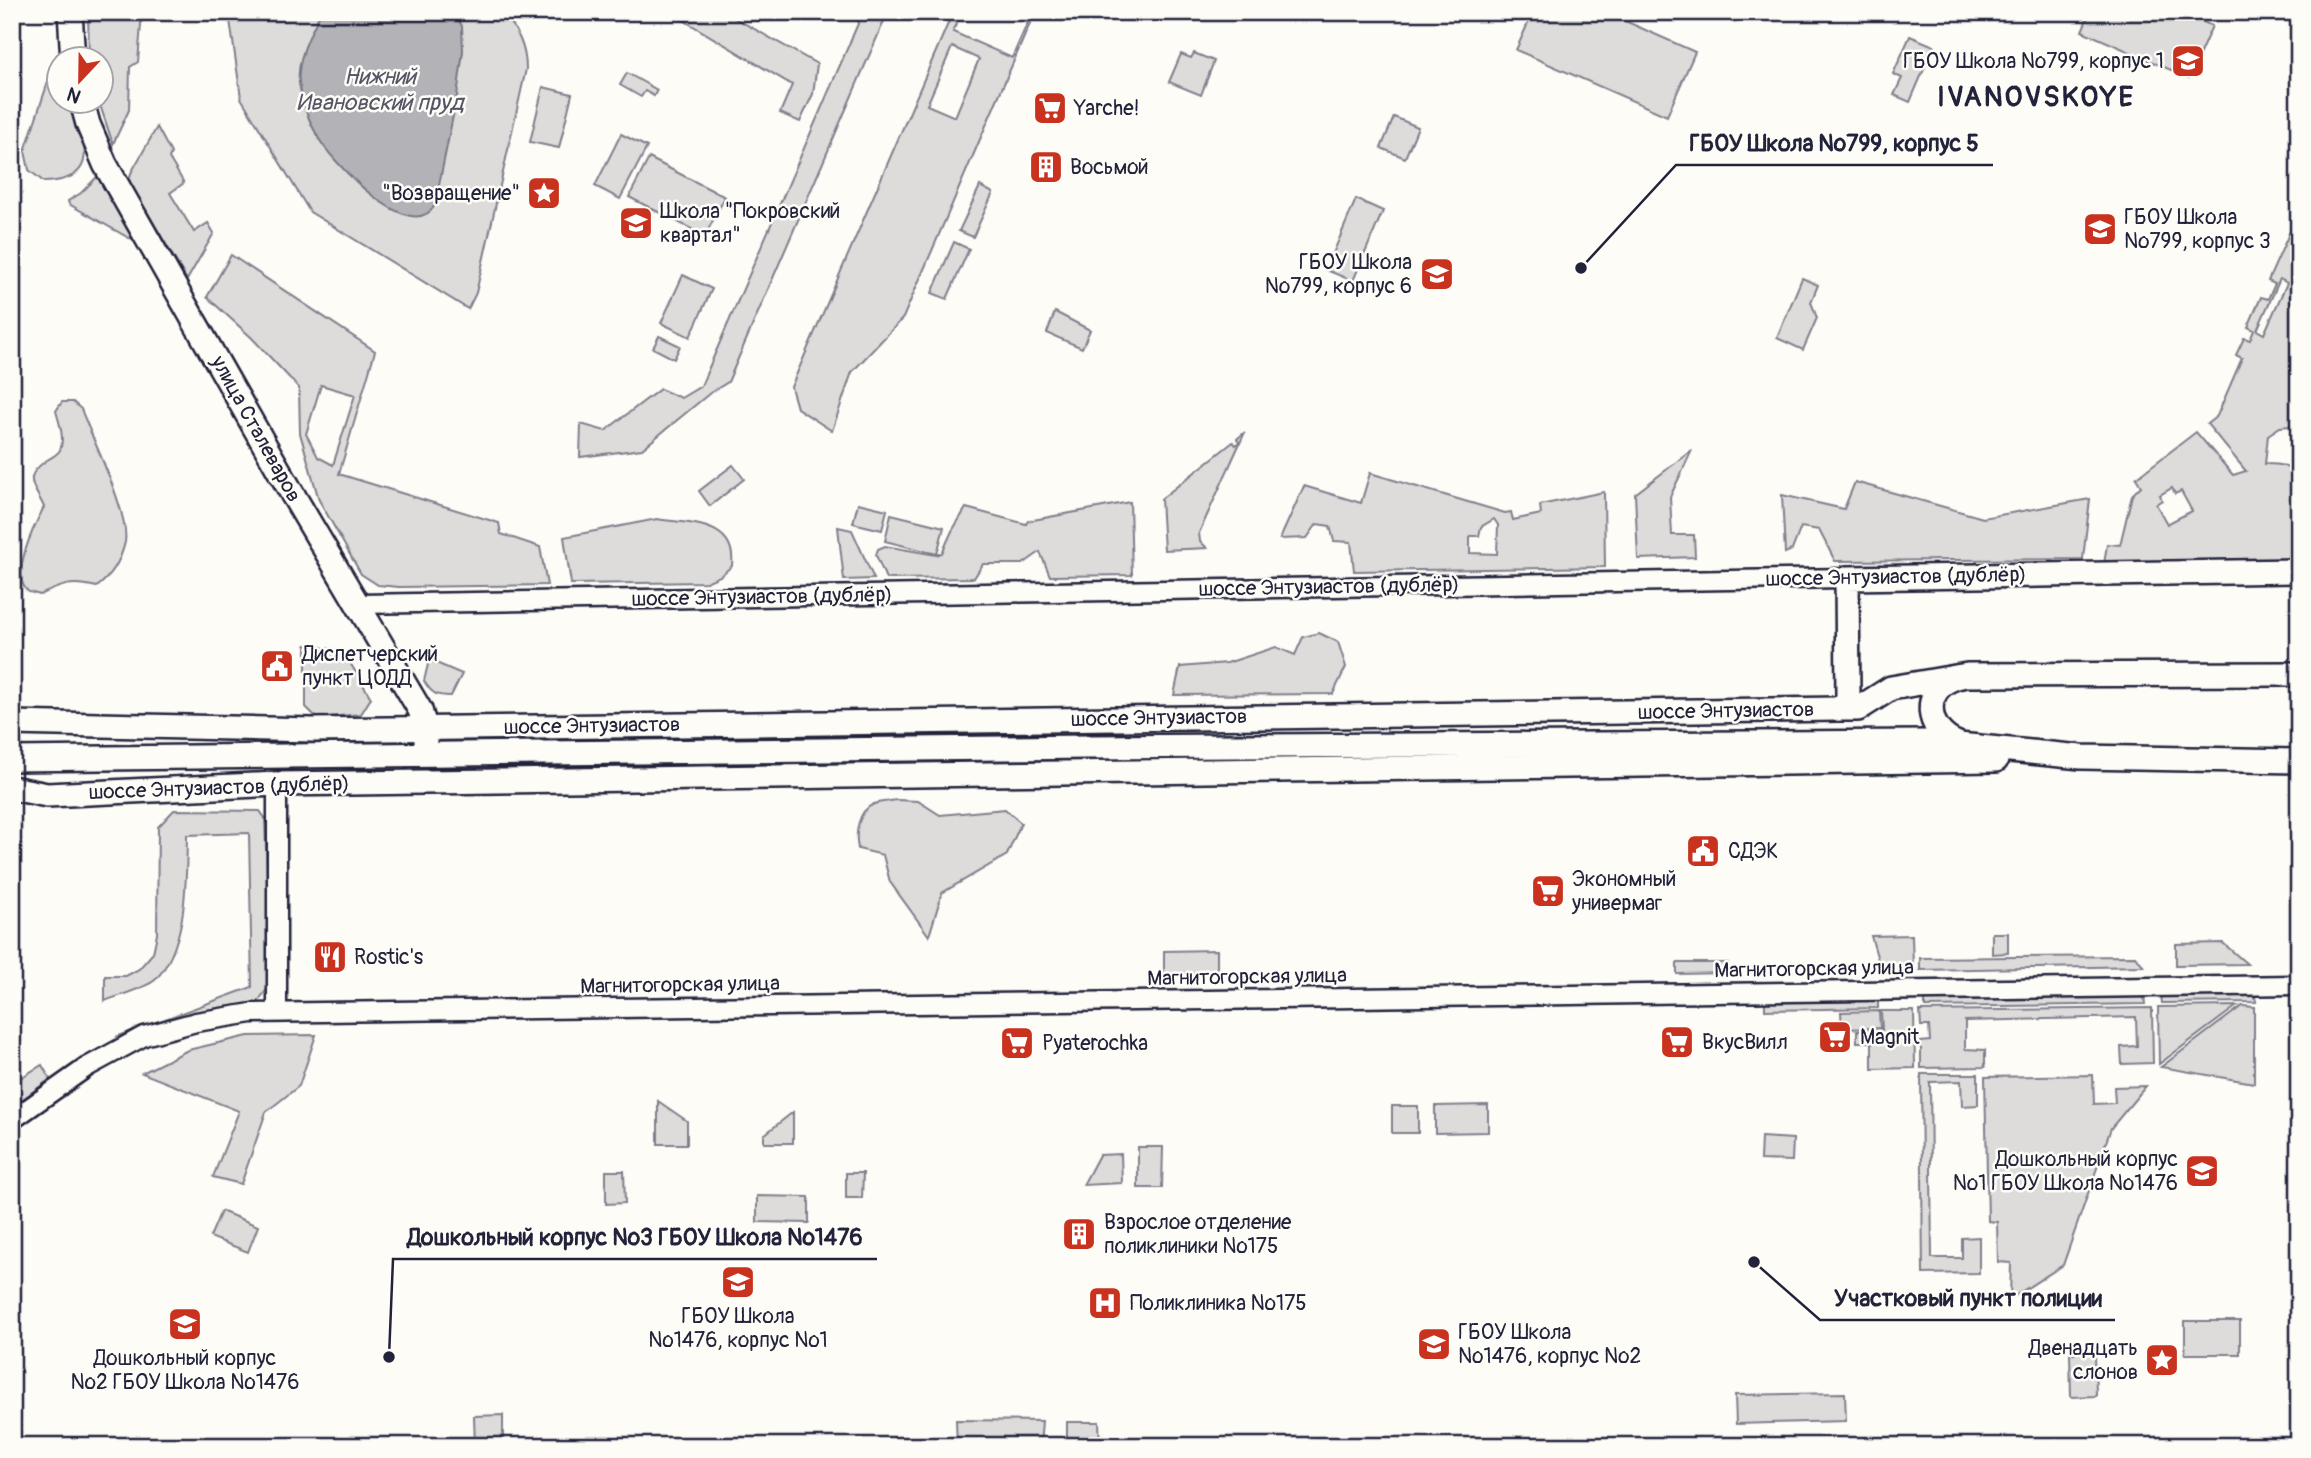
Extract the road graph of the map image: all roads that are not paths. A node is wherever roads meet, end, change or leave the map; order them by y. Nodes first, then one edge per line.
1 (70, 12) edge
2 (72, 46) edge
3 (86, 116) edge
4 (2299, 571) edge
5 (1847, 578) junction
6 (359, 604) junction
7 (2299, 674) edge
8 (1967, 675) junction
9 (1848, 705) junction
10 (12, 723) edge
11 (425, 727) junction
12 (1965, 745) junction
13 (426, 755) junction
14 (2081, 757) junction
15 (12, 759) edge
16 (2299, 761) edge
17 (277, 784) junction
18 (12, 788) edge
19 (47, 795) junction
20 (12, 802) edge
21 (2299, 985) edge
22 (277, 1012) junction
23 (12, 1120) edge

1 - 2 main road
3 - 6 main road, улица Сталеваров
4 - 5 main road, шоссе Энтузиастов (дублёр)
5 - 6 street, шоссе Энтузиастов (дублёр)
5 - 9 main road
6 - 11 main road, улица Сталеваров
7 - 8 main road
8 - 9 main road
8 - 12 main road
9 - 11 main road, шоссе Энтузиастов
10 - 11 main road, шоссе Энтузиастов
11 - 13 main road, улица Сталеваров
12 - 13 main road, шоссе Энтузиастов
12 - 14 main road, шоссе Энтузиастов
13 - 15 main road, шоссе Энтузиастов
14 - 16 main road, шоссе Энтузиастов
14 - 17 main road, шоссе Энтузиастов (дублёр)
17 - 19 main road, шоссе Энтузиастов (дублёр)
17 - 22 street
18 - 19 main road, шоссе Энтузиастов (дублёр)
19 - 20 main road
21 - 22 street, Магнитогорская улица
22 - 23 street, Магнитогорская улица

